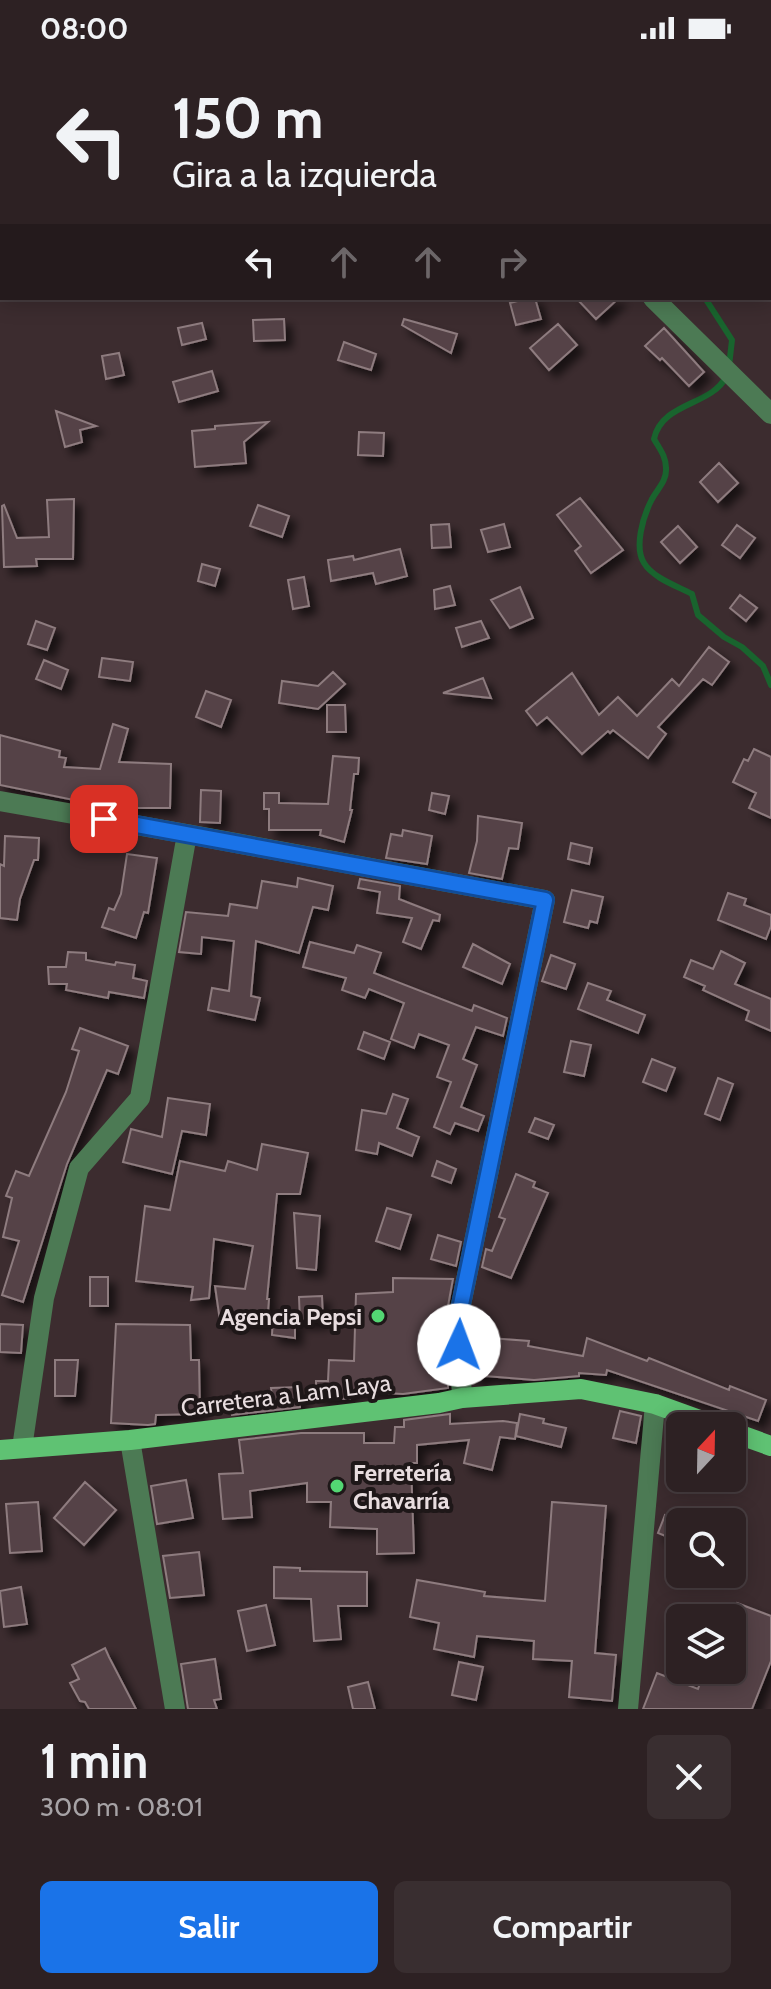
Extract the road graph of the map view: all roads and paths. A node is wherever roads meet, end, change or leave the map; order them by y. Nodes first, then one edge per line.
1 (655, 300) edge
2 (771, 414) edge
3 (0, 801) edge
4 (187, 834) junction
5 (462, 1398) junction
6 (655, 1404) junction
7 (677, 1412) edge
8 (746, 1437) edge
9 (130, 1440) junction
10 (771, 1446) edge
11 (22, 1448) junction
12 (0, 1450) edge
13 (175, 1709) edge
14 (628, 1709) edge

1 - 2 street
3 - 4 street
4 - 5 street
4 - 11 street
5 - 6 main road, Carretera a Lam Laya
5 - 9 main road, Carretera a Lam Laya
6 - 7 main road, Carretera a Lam Laya
6 - 14 street
8 - 10 main road
9 - 11 main road, Carretera a Lam Laya
9 - 13 street
11 - 12 main road, Carretera a Lam Laya

